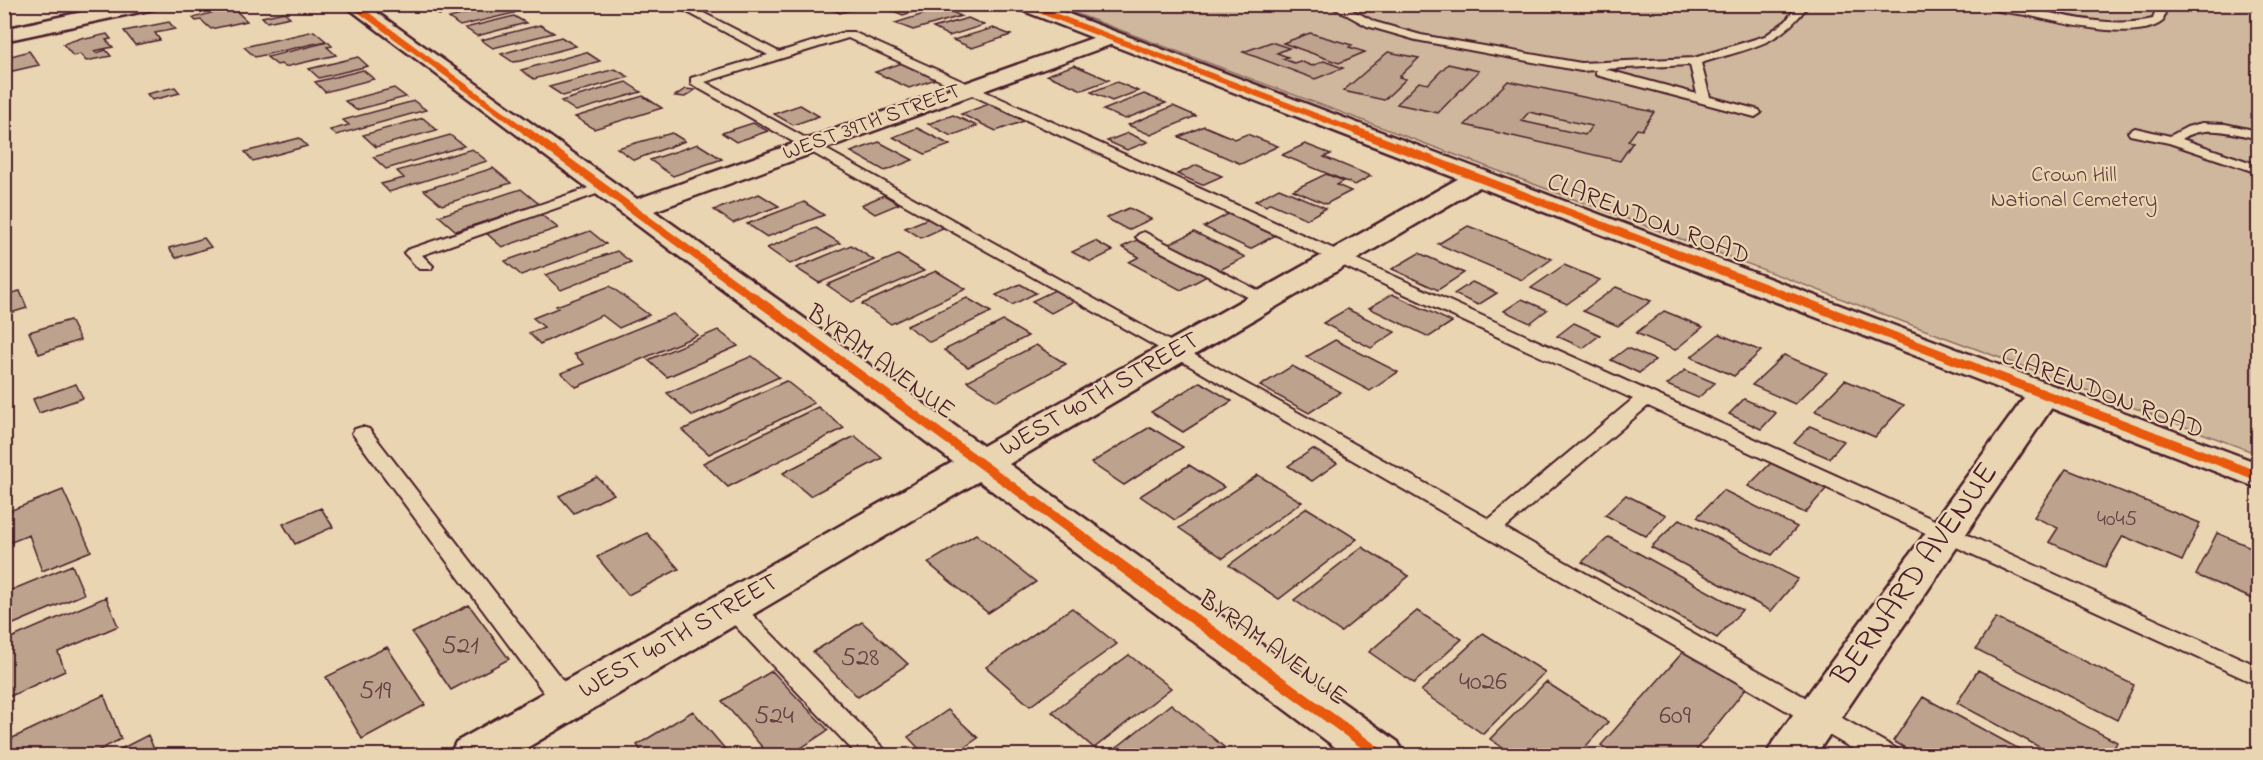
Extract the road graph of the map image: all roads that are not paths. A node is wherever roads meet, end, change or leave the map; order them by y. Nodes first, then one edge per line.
1 (85, 4) edge
2 (149, 4) edge
3 (399, 4) edge
4 (677, 4) edge
5 (1023, 4) edge
6 (1332, 4) edge
7 (1804, 4) edge
8 (1986, 4) edge
9 (2156, 4) edge
10 (358, 8) edge
11 (4, 21) edge
12 (4, 35) edge
13 (1111, 38) junction
14 (777, 55) junction
15 (1695, 61) junction
16 (1581, 67) junction
17 (970, 88) junction
18 (1704, 98) junction
19 (1755, 113) dead end
20 (2135, 132) dead end
21 (2259, 135) edge
22 (2172, 140) junction
23 (811, 145) junction
24 (2259, 169) edge
25 (1479, 177) junction
26 (603, 187) junction
27 (633, 209) junction
28 (1144, 237) dead end
29 (1341, 257) junction
30 (425, 266) dead end
31 (1265, 300) junction
32 (1177, 351) junction
33 (2044, 394) junction
34 (1647, 397) junction
35 (362, 433) dead end
36 (981, 463) junction
37 (2259, 476) edge
38 (1490, 529) junction
39 (1946, 533) junction
40 (731, 607) junction
41 (2259, 676) edge
42 (565, 702) junction
43 (1817, 715) junction
44 (472, 756) edge
45 (875, 756) edge
46 (1382, 756) edge
47 (1789, 756) edge
48 (1888, 756) edge

1 - 11 street
2 - 12 street
3 - 10 lane
4 - 14 lane
5 - 13 street, CLARENDON ROAD
6 - 16 lane
7 - 15 lane
8 - 9 lane
10 - 26 street, BYRAM AVENUE
13 - 17 street, WEST 39TH STREET
13 - 25 street, CLARENDON ROAD
14 - 17 lane
14 - 23 lane
15 - 16 lane
15 - 18 lane
16 - 18 lane
17 - 23 street, WEST 39TH STREET
17 - 29 lane
18 - 19 lane
20 - 22 lane
21 - 22 lane
22 - 24 lane
23 - 27 street, WEST 39TH STREET
23 - 32 lane
25 - 29 street, WEST 40TH STREET
25 - 33 street, CLARENDON ROAD
26 - 27 street, BYRAM AVENUE
26 - 30 lane
27 - 36 street, BYRAM AVENUE
28 - 31 lane
29 - 31 street, WEST 40TH STREET
29 - 34 lane
31 - 32 street, WEST 40TH STREET
32 - 36 street, WEST 40TH STREET
32 - 38 lane
33 - 37 street, CLARENDON ROAD
33 - 39 street, BERNARD AVENUE
34 - 38 lane
34 - 39 lane
35 - 42 lane
36 - 40 street, WEST 40TH STREET
36 - 46 street, BYRAM AVENUE
38 - 43 lane
39 - 41 lane
39 - 43 street, BERNARD AVENUE
40 - 42 street, WEST 40TH STREET
40 - 45 lane
42 - 44 street, WEST 40TH STREET
43 - 47 street, BERNARD AVENUE
43 - 48 lane

